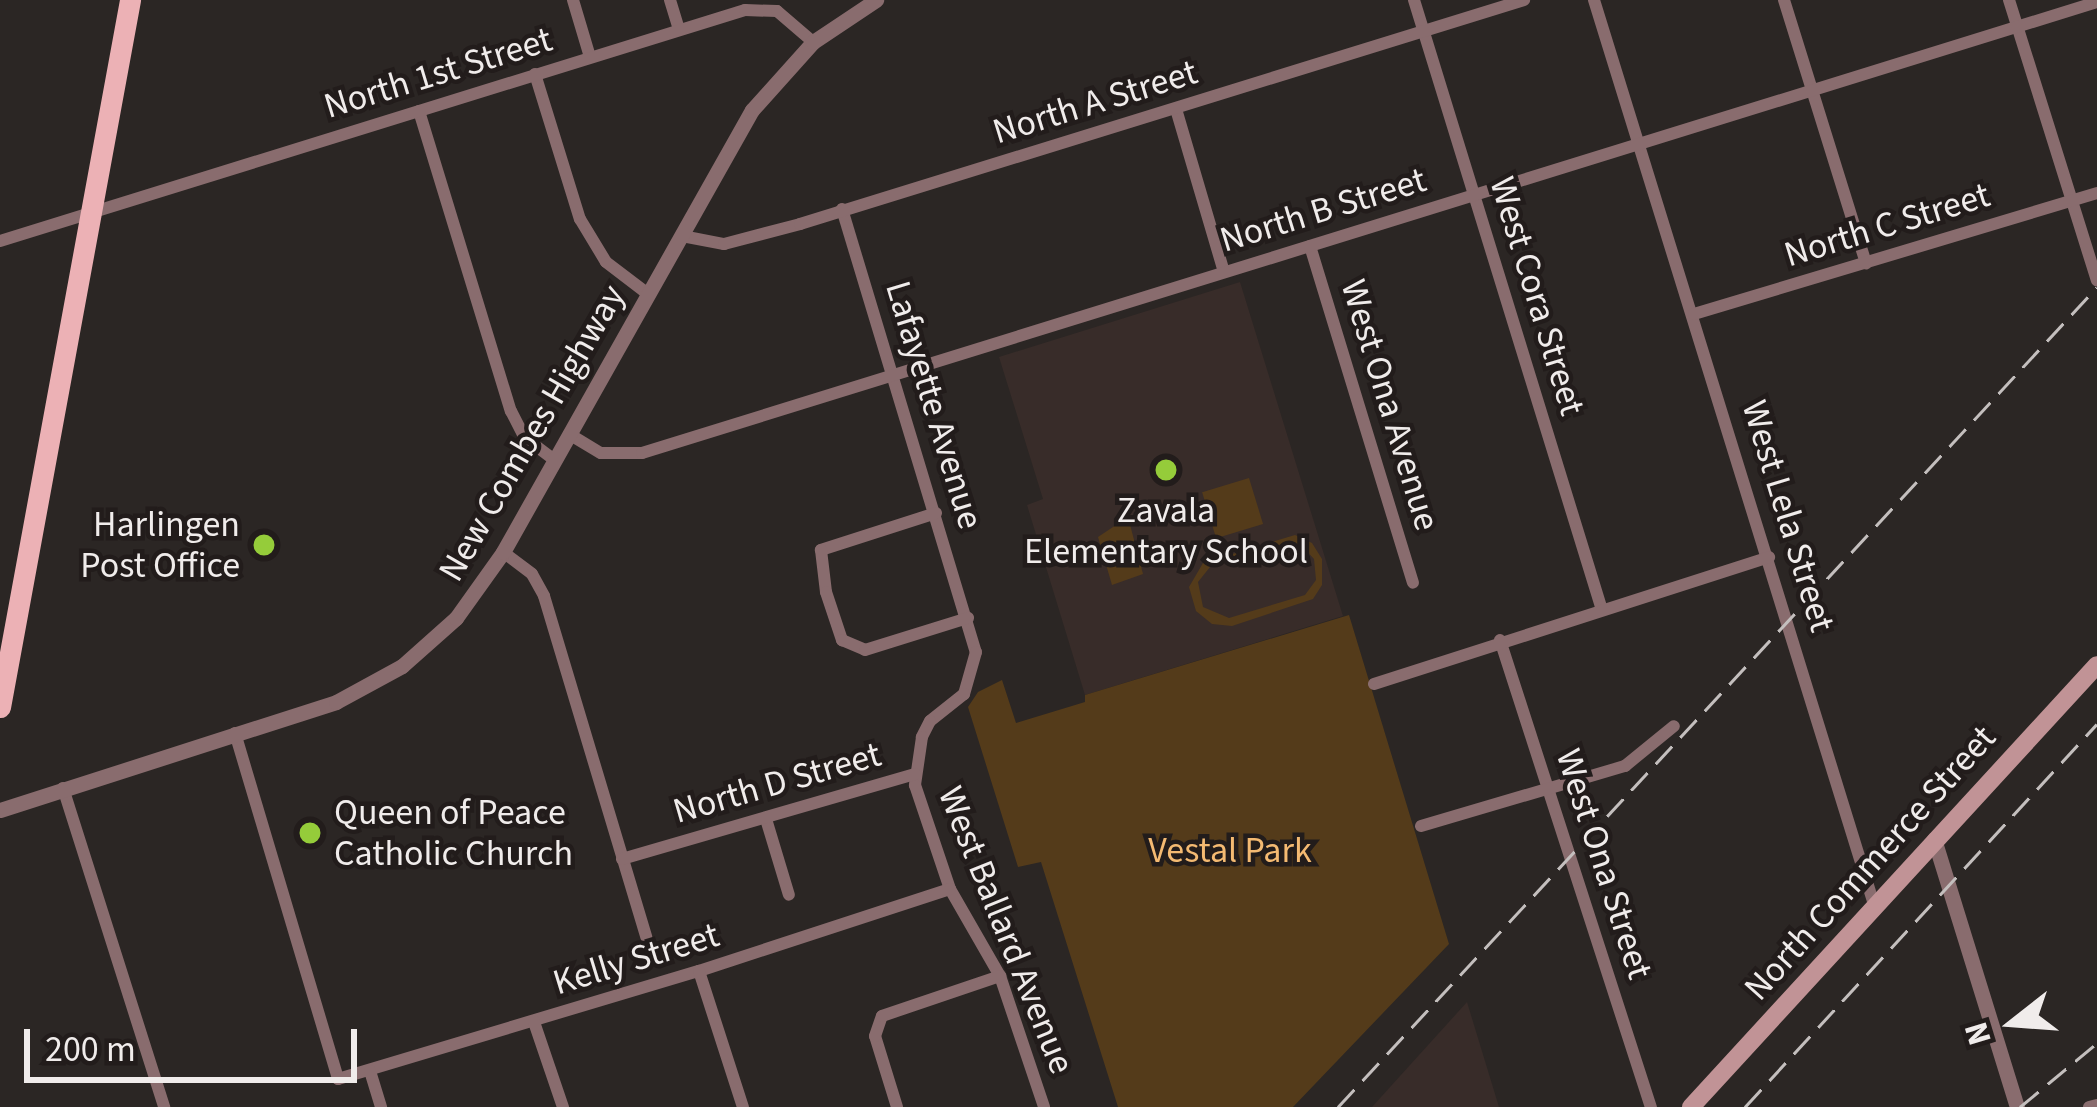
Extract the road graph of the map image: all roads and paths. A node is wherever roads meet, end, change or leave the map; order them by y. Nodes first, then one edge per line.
1 (573, 0) edge
2 (670, 0) edge
3 (876, 0) edge
4 (1414, 0) edge
5 (1524, 0) edge
6 (1594, 0) edge
7 (1784, 0) edge
8 (2008, 0) edge
9 (131, 1) edge
10 (2097, 2) edge
11 (2017, 27) junction
12 (680, 29) junction
13 (1424, 31) junction
14 (813, 42) junction
15 (590, 57) junction
16 (535, 74) junction
17 (1812, 91) junction
18 (1176, 110) junction
19 (419, 111) junction
20 (1640, 144) junction
21 (2097, 193) edge
22 (1474, 195) junction
23 (2072, 201) junction
24 (842, 209) junction
25 (93, 212) junction
26 (682, 236) junction
27 (0, 241) edge
28 (1310, 246) junction
29 (1866, 264) junction
30 (1224, 272) junction
31 (2097, 280) edge
32 (649, 294) junction
33 (1694, 314) junction
34 (893, 374) junction
35 (569, 434) junction
36 (555, 460) junction
37 (936, 513) junction
38 (503, 552) junction
39 (1769, 557) junction
40 (1413, 583) dead end
41 (1603, 610) junction
42 (968, 618) junction
43 (1500, 640) junction
44 (2097, 665) edge
45 (1374, 684) dead end
46 (0, 707) edge
47 (1674, 726) dead end
48 (235, 734) junction
49 (915, 774) junction
50 (63, 788) junction
51 (1547, 788) junction
52 (0, 810) edge
53 (766, 819) junction
54 (1421, 826) dead end
55 (1934, 839) junction
56 (622, 859) junction
57 (950, 889) junction
58 (789, 895) dead end
59 (1874, 908) junction
60 (646, 937) dead end
61 (700, 971) junction
62 (1000, 976) junction
63 (534, 1022) junction
64 (370, 1071) junction
65 (164, 1107) edge
66 (381, 1107) edge
67 (563, 1107) edge
68 (743, 1107) edge
69 (896, 1107) edge
70 (1044, 1107) edge
71 (1652, 1107) edge
72 (1691, 1107) edge
73 (2017, 1107) edge

1 - 15 street
2 - 12 street
3 - 14 street
4 - 13 street, West Cora Street
5 - 13 street, North A Street
6 - 20 street, West Lela Street
7 - 17 street
8 - 11 street
9 - 25 main road
10 - 11 street, North B Street
11 - 17 street, North B Street
11 - 23 street
12 - 14 street, North 1st Street
12 - 15 street, North 1st Street
13 - 18 street, North A Street
13 - 22 street, West Cora Street
14 - 26 street, New Combes Highway
15 - 16 street, North 1st Street
16 - 19 street, North 1st Street
16 - 32 street
17 - 20 street, North B Street
17 - 29 street
18 - 24 street, North A Street
18 - 30 street
19 - 25 street, North 1st Street
19 - 36 street
20 - 22 street, North B Street
20 - 33 street, West Lela Street
21 - 23 street, North C Street
22 - 28 street, North B Street
22 - 41 street, West Cora Street
23 - 29 street, North C Street
23 - 31 street
24 - 26 street, North A Street
24 - 34 street, Lafayette Avenue
25 - 27 street, North 1st Street
25 - 46 main road
26 - 32 street, New Combes Highway
28 - 30 street, North B Street
28 - 40 street, West Ona Avenue
29 - 33 street, North C Street
30 - 34 street, North B Street
32 - 35 street, New Combes Highway
33 - 39 street, West Lela Street
34 - 35 street, North B Street
34 - 37 street, Lafayette Avenue
35 - 36 street, New Combes Highway
36 - 38 street, New Combes Highway
37 - 42 street, Lafayette Avenue
37 - 42 street
38 - 48 street, New Combes Highway
38 - 56 street
39 - 41 street
39 - 59 street, West Lela Street
41 - 43 street
42 - 49 street, North D Street
43 - 45 street
43 - 51 street, West Ona Street
44 - 55 main road, North Commerce Street
47 - 51 street
48 - 50 street, New Combes Highway
48 - 64 street, Kelly Street
49 - 53 street, North D Street
49 - 57 street, West Ballard Avenue
50 - 52 street, New Combes Highway
50 - 65 street
51 - 54 street
51 - 71 street, West Ona Street
53 - 56 street, North D Street
53 - 58 street
55 - 59 main road, North Commerce Street
55 - 73 street
56 - 60 street
57 - 61 street, Kelly Street
57 - 62 street, West Ballard Avenue
59 - 72 main road, North Commerce Street
61 - 63 street, Kelly Street
61 - 68 street
62 - 69 street
62 - 70 street, West Ballard Avenue
63 - 64 street, Kelly Street
63 - 67 street
64 - 66 street

